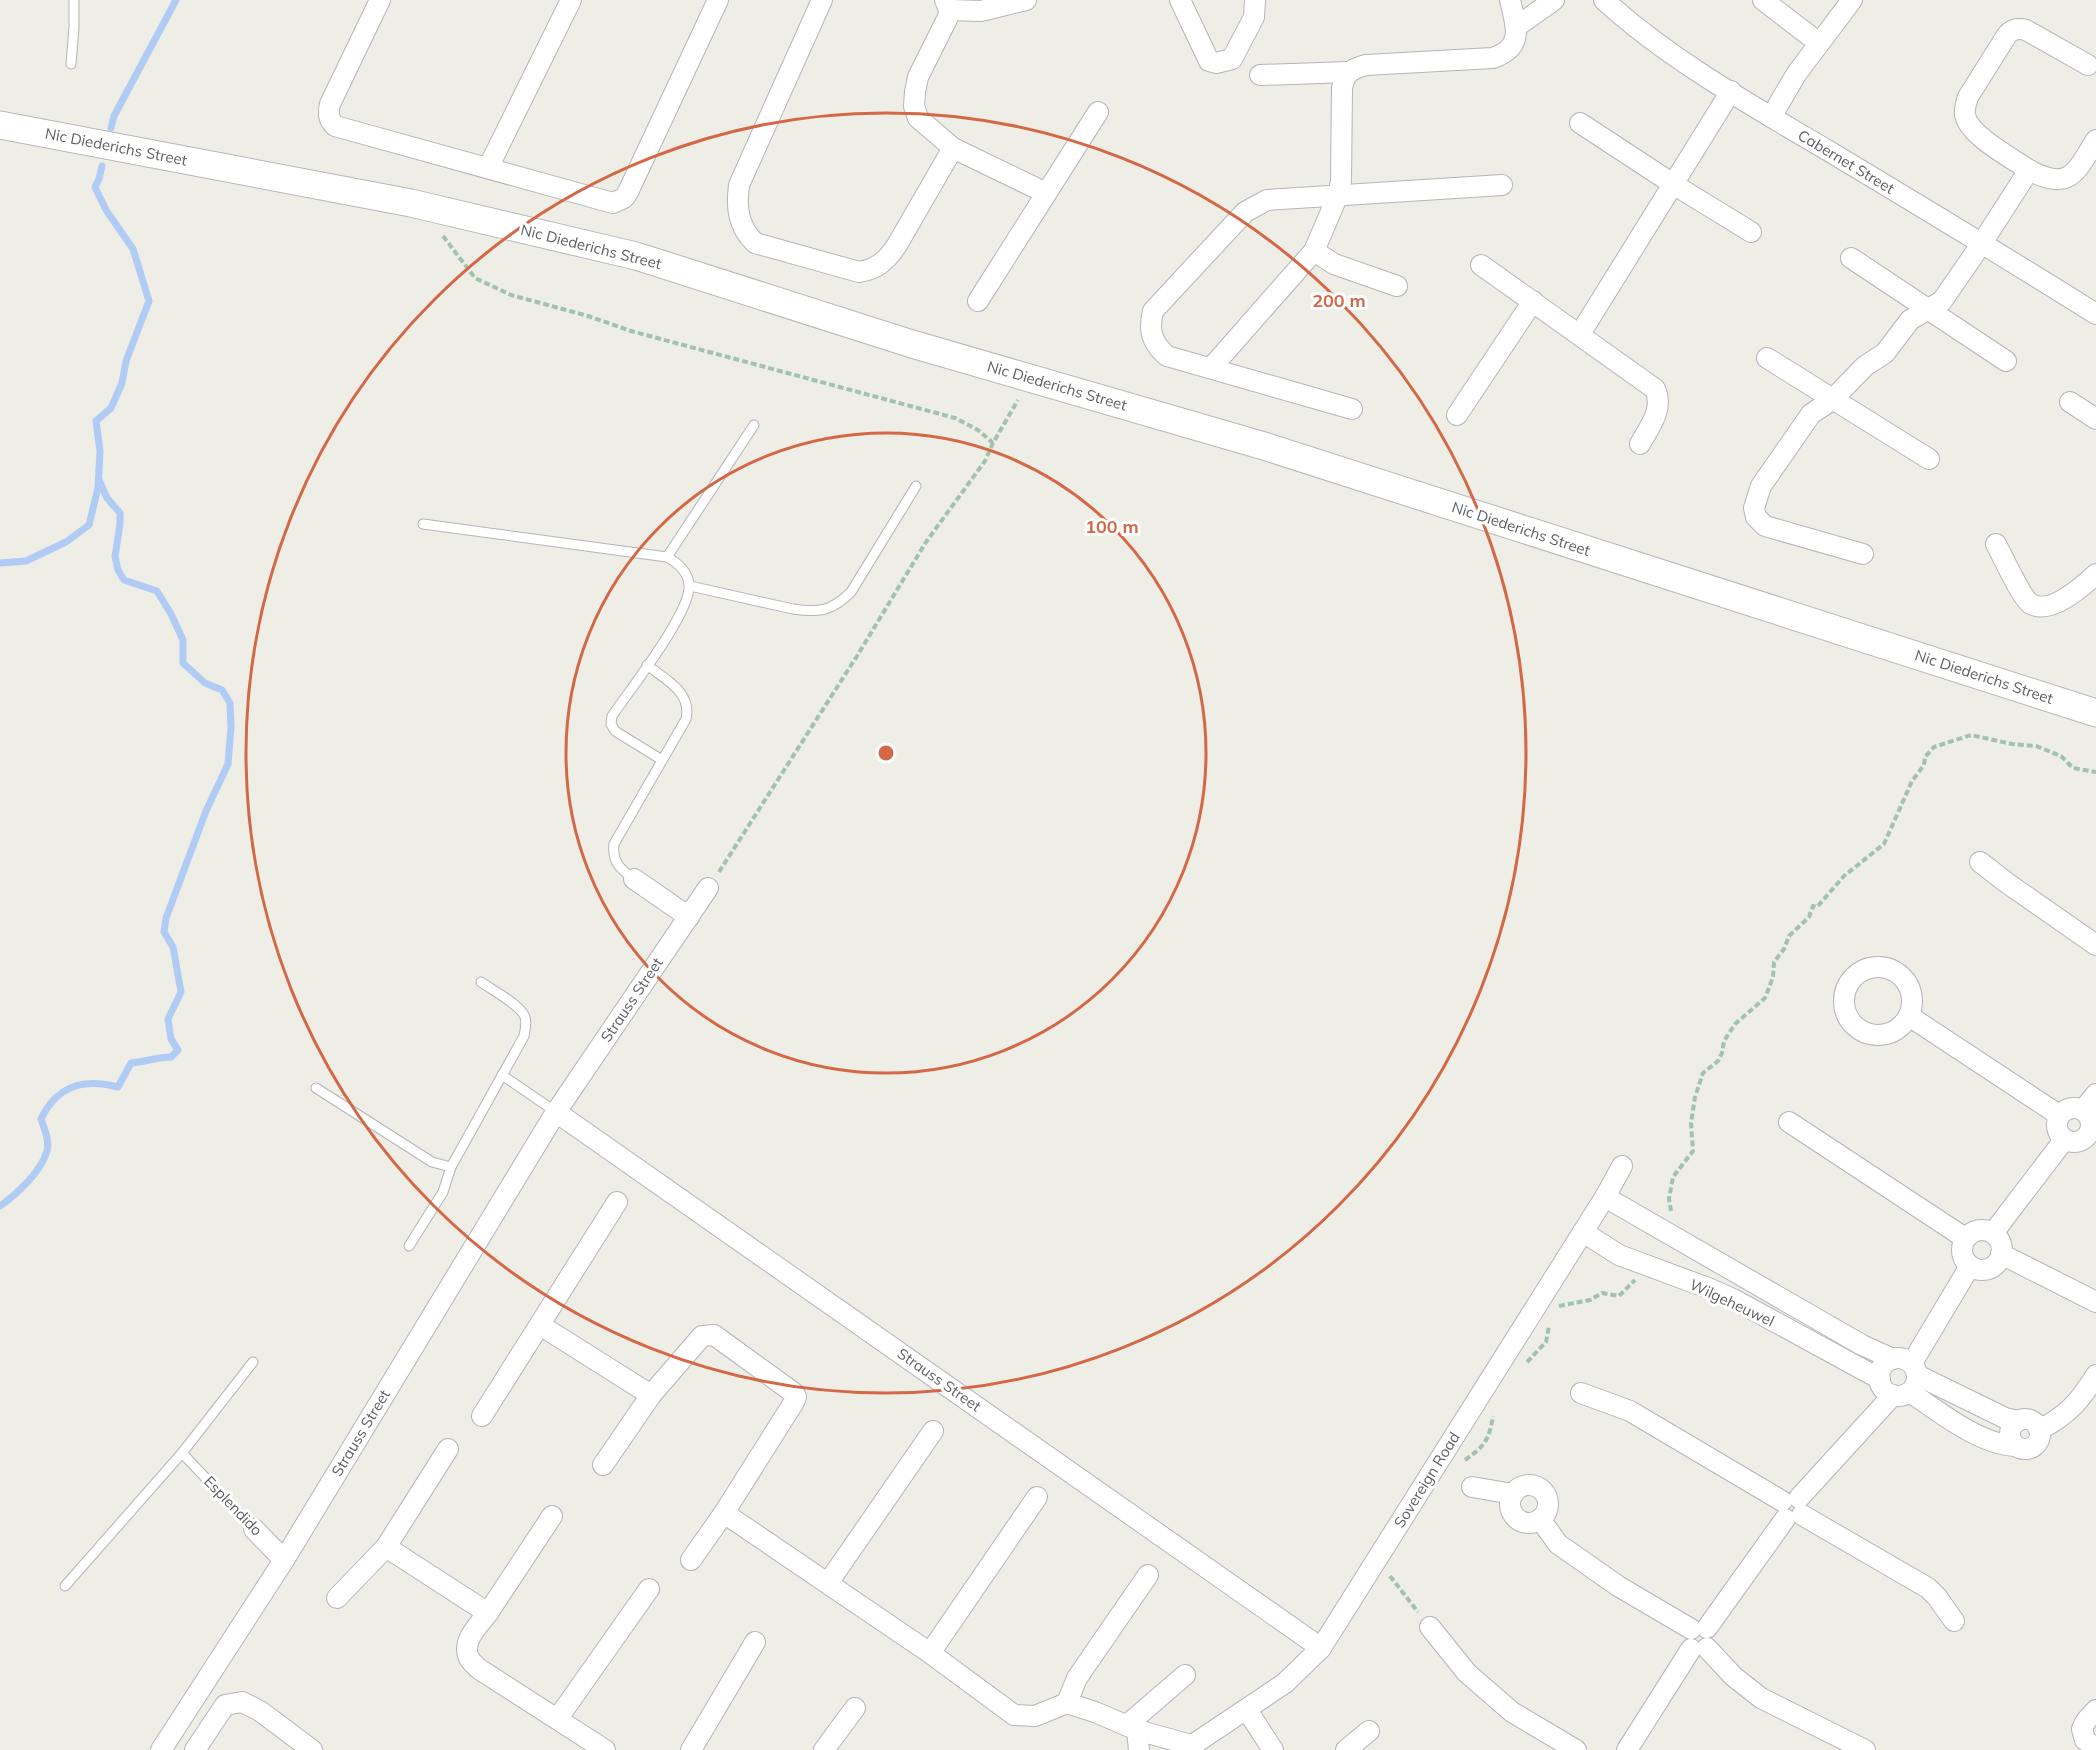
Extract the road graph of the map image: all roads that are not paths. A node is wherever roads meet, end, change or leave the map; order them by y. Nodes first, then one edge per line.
1 (74, 0) edge
2 (380, 0) edge
3 (571, 0) edge
4 (718, 0) edge
5 (822, 0) edge
6 (1026, 0) edge
7 (1180, 0) edge
8 (1255, 0) edge
9 (1510, 0) edge
10 (1554, 0) edge
11 (1604, 0) edge
12 (1763, 0) edge
13 (1852, 0) edge
14 (947, 5) edge
15 (1516, 27) junction
16 (1819, 43) junction
17 (2093, 61) edge
18 (71, 64) dead end
19 (1348, 72) junction
20 (1260, 75) dead end
21 (1731, 91) junction
22 (1098, 112) dead end
23 (1771, 117) junction
24 (1580, 123) dead end
25 (0, 125) edge
26 (2096, 140) edge
27 (953, 148) junction
28 (488, 168) junction
29 (2029, 170) junction
30 (1673, 184) junction
31 (1502, 185) dead end
32 (1046, 193) junction
33 (1338, 195) junction
34 (1751, 232) dead end
35 (1982, 243) junction
36 (1314, 251) junction
37 (1851, 258) dead end
38 (1481, 265) dead end
39 (1396, 286) dead end
40 (978, 301) dead end
41 (1533, 301) junction
42 (1928, 310) junction
43 (2096, 314) edge
44 (1580, 334) junction
45 (1767, 358) dead end
46 (2006, 361) dead end
47 (1212, 368) junction
48 (1832, 400) junction
49 (2070, 402) dead end
50 (1352, 409) dead end
51 (1457, 415) dead end
52 (2096, 419) edge
53 (754, 425) dead end
54 (1640, 444) dead end
55 (1929, 459) dead end
56 (916, 486) dead end
57 (423, 524) dead end
58 (1996, 544) dead end
59 (1863, 554) dead end
60 (667, 557) junction
61 (2096, 574) edge
62 (690, 586) junction
63 (647, 665) junction
64 (2096, 713) edge
65 (662, 760) junction
66 (1980, 862) dead end
67 (634, 879) joint
68 (708, 888) road end
69 (689, 916) junction
70 (2096, 945) edge
71 (481, 982) dead end
72 (1909, 1016) dead end
73 (502, 1075) junction
74 (316, 1088) dead end
75 (2096, 1094) edge
76 (2083, 1110) junction
77 (556, 1112) junction
78 (2059, 1115) junction
79 (1789, 1122) dead end
80 (2092, 1137) edge
81 (2064, 1140) junction
82 (1622, 1166) dead end
83 (451, 1167) junction
84 (1605, 1197) junction
85 (617, 1202) dead end
86 (1582, 1232) junction
87 (1993, 1233) junction
88 (1965, 1238) junction
89 (410, 1245) dead end
90 (2001, 1254) junction
91 (1970, 1266) junction
92 (2096, 1302) edge
93 (540, 1325) junction
94 (253, 1362) dead end
95 (1905, 1377) junction
96 (2095, 1377) edge
97 (1581, 1393) dead end
98 (651, 1395) junction
99 (482, 1416) dead end
100 (2018, 1421) junction
101 (2039, 1430) junction
102 (933, 1431) dead end
103 (2015, 1446) junction
104 (447, 1449) dead end
105 (182, 1453) junction
106 (603, 1465) dead end
107 (1472, 1487) dead end
108 (1513, 1494) junction
109 (1036, 1497) dead end
110 (1792, 1508) junction
111 (724, 1513) junction
112 (552, 1516) dead end
113 (1540, 1520) junction
114 (255, 1528) joint
115 (386, 1547) junction
116 (284, 1560) junction
117 (691, 1560) dead end
118 (1148, 1575) dead end
119 (828, 1583) junction
120 (64, 1586) dead end
121 (649, 1589) dead end
122 (337, 1598) dead end
123 (488, 1613) junction
124 (1954, 1621) dead end
125 (1430, 1627) road end
126 (1699, 1628) junction
127 (755, 1642) dead end
128 (1321, 1648) junction
129 (1699, 1649) junction
130 (930, 1653) junction
131 (1185, 1675) dead end
132 (1067, 1703) junction
133 (855, 1708) dead end
134 (1247, 1710) junction
135 (2096, 1710) edge
136 (558, 1718) junction
137 (1132, 1727) junction
138 (1369, 1731) dead end
139 (1188, 1748) edge
140 (2096, 1748) edge
141 (161, 1750) edge
142 (195, 1750) edge
143 (312, 1750) edge
144 (605, 1750) edge
145 (692, 1750) edge
146 (824, 1750) edge
147 (1139, 1750) edge
148 (1273, 1750) edge
149 (1346, 1750) edge
150 (1576, 1750) edge
151 (1627, 1750) edge
152 (1865, 1750) edge

1 - 18 lane
2 - 28 street
3 - 28 street
4 - 28 street
5 - 27 street
6 - 14 street
7 - 8 street
9 - 15 street
10 - 15 street
11 - 21 street, Cabernet Street
12 - 16 street
13 - 16 street
14 - 27 street
15 - 19 street
16 - 23 street
17 - 29 street
19 - 20 street
19 - 33 street
21 - 23 street, Cabernet Street
21 - 30 street
22 - 32 street
23 - 35 street, Cabernet Street
24 - 30 street
25 - 64 street, Nic Diederichs Street
26 - 29 street
27 - 32 street
29 - 35 street
30 - 34 street
30 - 44 street
31 - 33 street
32 - 40 street
33 - 36 street
33 - 47 street
35 - 42 street
35 - 43 street, Cabernet Street
36 - 39 street
36 - 47 street
37 - 42 street
38 - 41 street
41 - 44 street
41 - 51 street
42 - 46 street
42 - 48 street
44 - 54 street
45 - 48 street
47 - 50 street
48 - 55 street
48 - 59 street
49 - 52 street
53 - 60 lane
56 - 62 lane
57 - 60 lane
58 - 61 street
60 - 62 lane
62 - 63 lane
63 - 65 lane
63 - 65 lane
65 - 67 lane
66 - 70 street
67 - 69 street
68 - 69 street, Strauss Street
69 - 77 street, Strauss Street
71 - 73 lane
72 - 78 street
73 - 77 lane
73 - 83 lane
74 - 83 lane
75 - 76 street
76 - 78 street
76 - 80 street
77 - 116 street, Strauss Street
77 - 128 street, Strauss Street
78 - 81 street
79 - 88 street
80 - 81 street
81 - 87 street
82 - 84 street, Sovereign Road
83 - 89 lane
84 - 86 street, Sovereign Road
84 - 95 street, Wilgeheuwel
85 - 93 street
86 - 95 street, Wilgeheuwel
86 - 128 street, Sovereign Road
87 - 88 street
87 - 90 street
88 - 91 street
90 - 91 street
90 - 92 street
91 - 95 street
93 - 98 street
93 - 99 street
94 - 105 lane
95 - 100 street
95 - 103 street
95 - 110 street
96 - 101 street
97 - 110 street
98 - 106 street
98 - 111 street
100 - 101 street
100 - 103 street
101 - 103 street
102 - 119 street
104 - 115 street
105 - 114 lane, Esplendido
105 - 120 lane
107 - 108 street
108 - 113 street
108 - 113 street
109 - 130 street
110 - 124 street
110 - 126 street
111 - 117 street
111 - 119 street
112 - 123 street
113 - 126 street
114 - 116 street, Esplendido
115 - 122 street
115 - 123 street
116 - 141 street, Strauss Street
118 - 132 street
119 - 130 street
121 - 136 street
123 - 136 street
125 - 150 street
126 - 129 street
127 - 145 street
128 - 134 street, Sovereign Road
129 - 151 street
129 - 152 street
130 - 132 street
131 - 137 street
132 - 137 street
133 - 146 street
134 - 139 street, Sovereign Road
134 - 148 street
135 - 140 street
136 - 144 street
137 - 139 street
137 - 147 street
138 - 149 street
142 - 143 street

